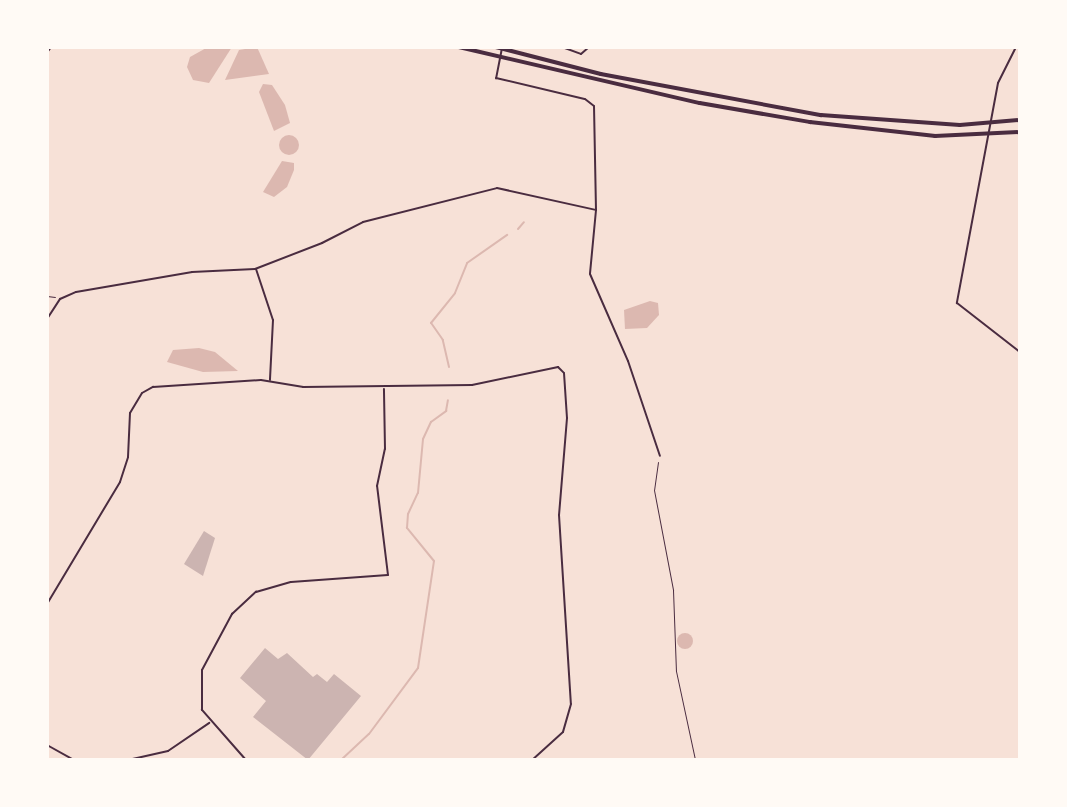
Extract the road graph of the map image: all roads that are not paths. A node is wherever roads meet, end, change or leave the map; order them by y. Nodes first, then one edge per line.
1 (496, 47) edge
2 (502, 47) edge
3 (562, 47) edge
4 (589, 47) edge
5 (1016, 47) edge
6 (459, 48) edge
7 (1020, 120) edge
8 (1020, 132) edge
9 (596, 210) junction
10 (256, 269) junction
11 (47, 319) edge
12 (1020, 352) edge
13 (270, 381) junction
14 (384, 387) junction
15 (660, 456) road end
16 (47, 604) edge
17 (209, 723) junction
18 (47, 745) edge
19 (74, 760) edge
20 (128, 760) edge
21 (246, 760) edge
22 (532, 760) edge

1 - 7 highway
2 - 9 street
3 - 4 street
5 - 12 street
6 - 8 highway
9 - 10 street
9 - 15 street
10 - 11 street
10 - 13 street
13 - 14 street
13 - 16 street
14 - 17 street
14 - 22 street
17 - 20 street
17 - 21 street
18 - 19 street

